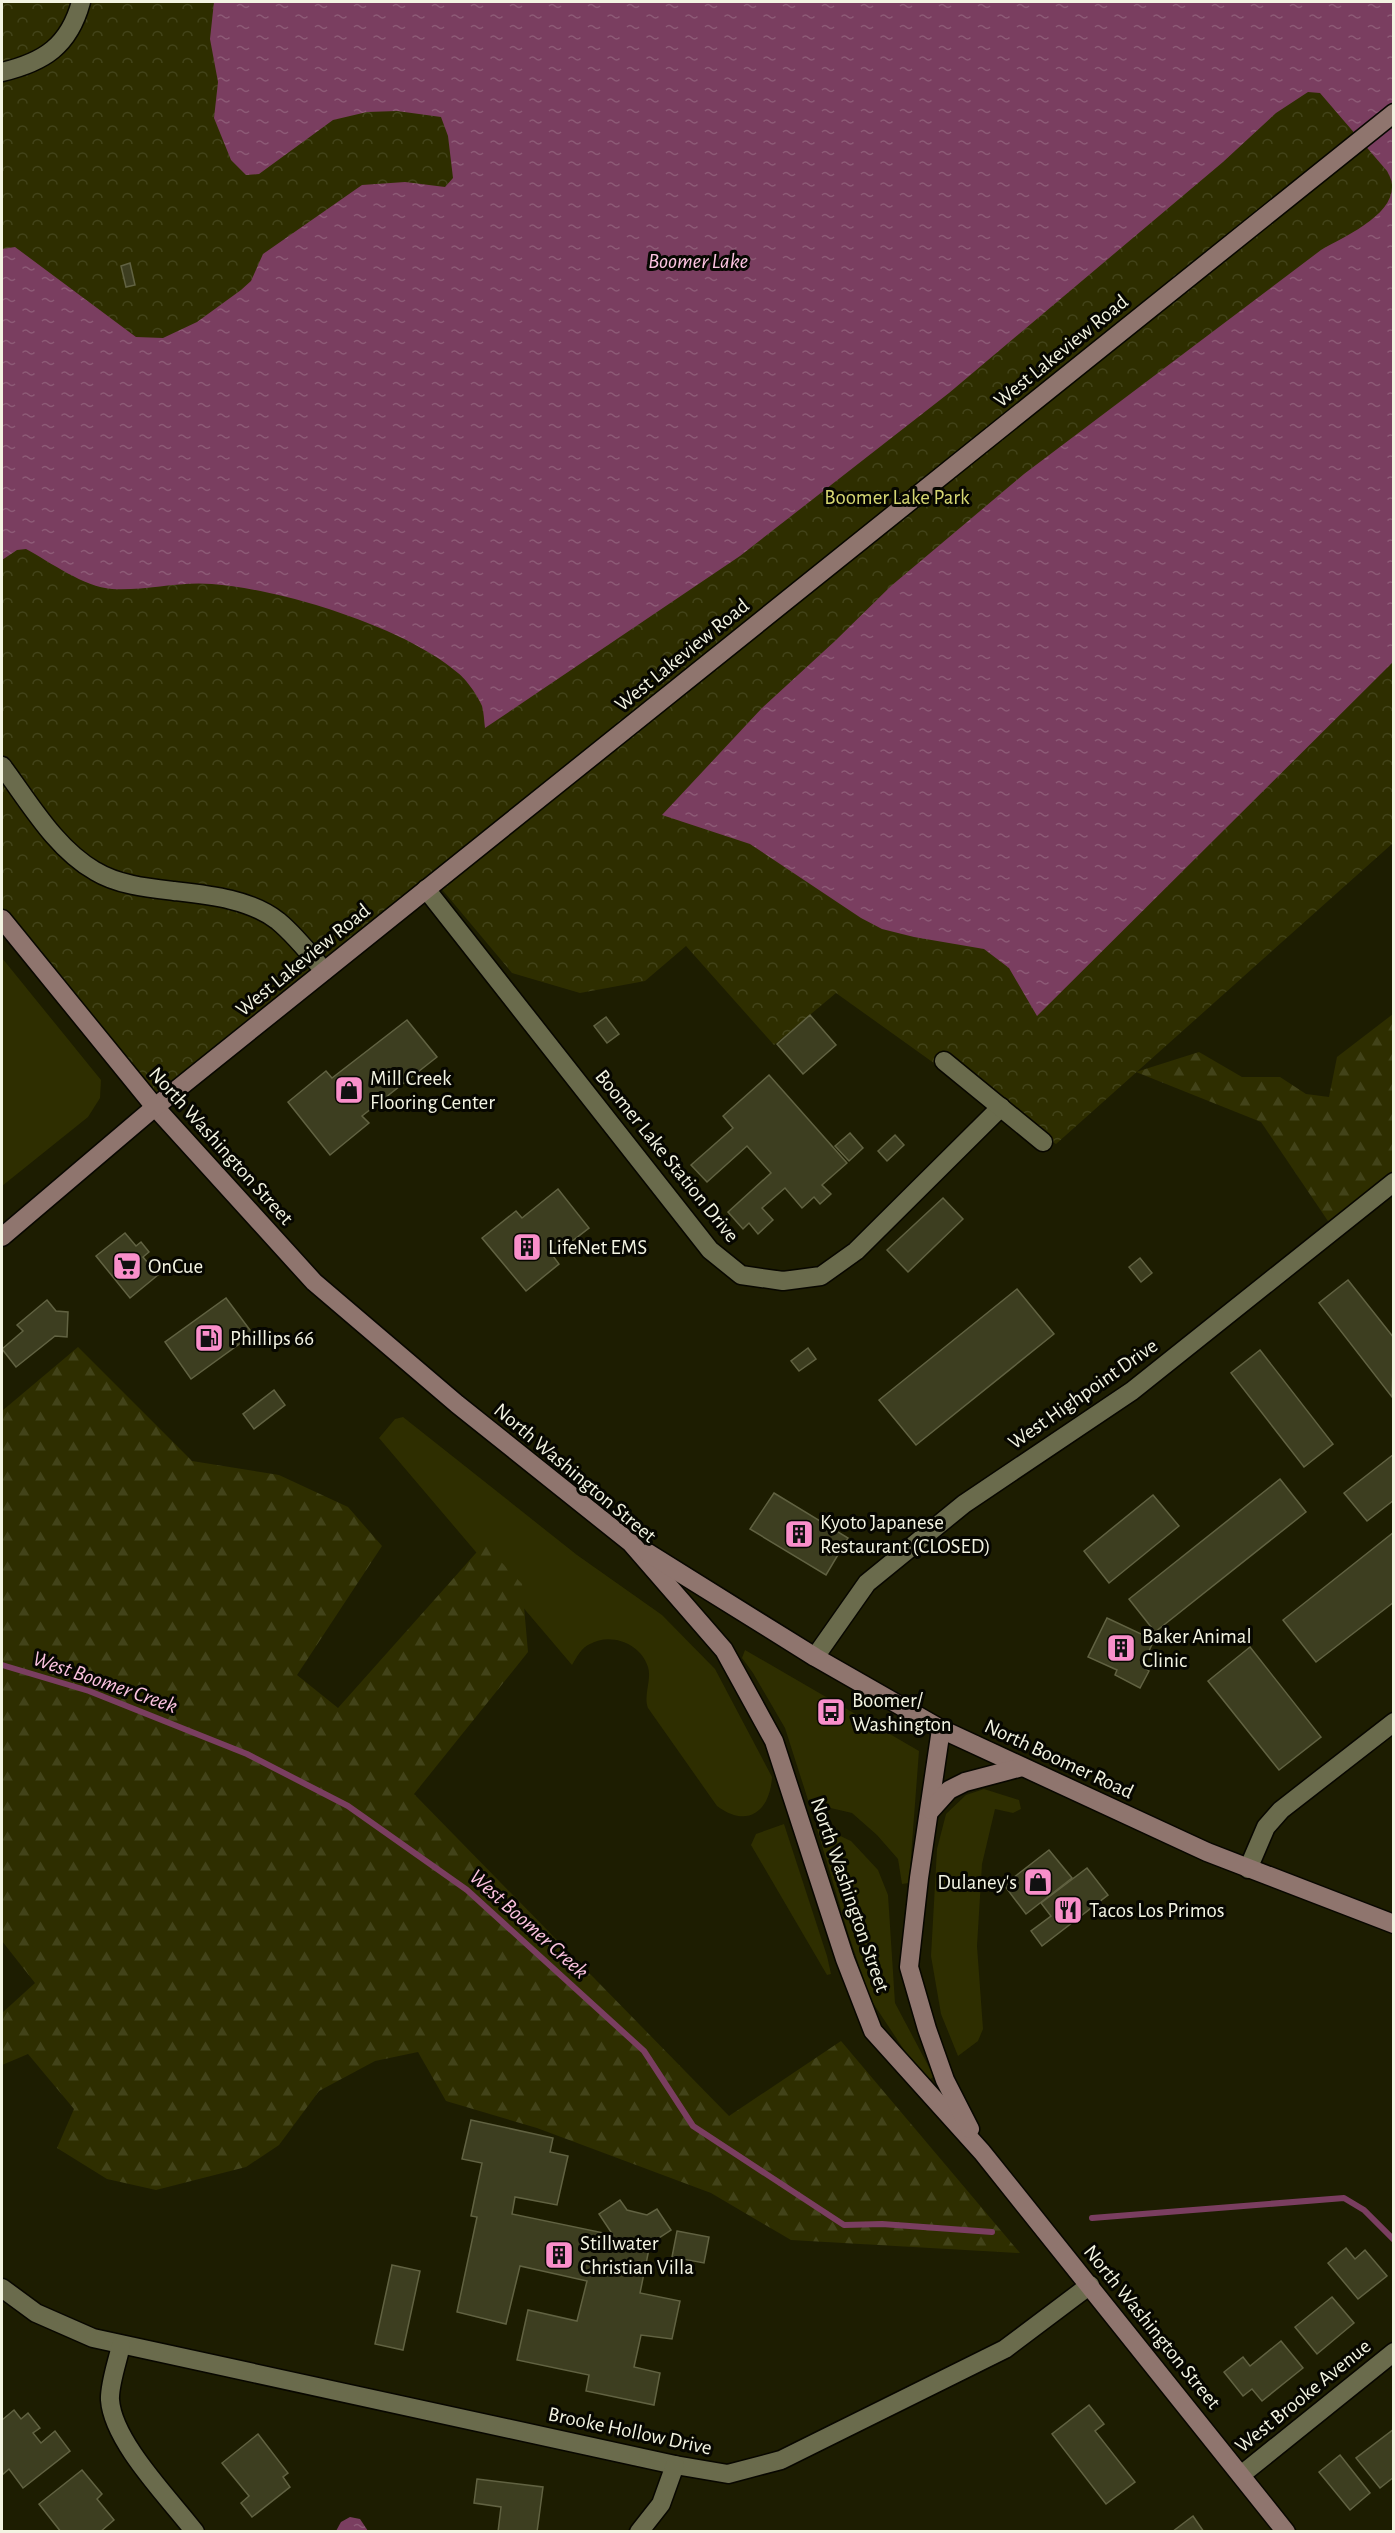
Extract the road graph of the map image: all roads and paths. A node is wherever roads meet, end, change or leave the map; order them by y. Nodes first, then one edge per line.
1 (81, 2) edge
2 (2, 72) edge
3 (1394, 113) edge
4 (2, 766) edge
5 (426, 890) junction
6 (2, 919) edge
7 (324, 971) junction
8 (944, 1061) dead end
9 (155, 1107) junction
10 (1001, 1107) junction
11 (1043, 1142) dead end
12 (1394, 1182) edge
13 (2, 1237) edge
14 (631, 1543) junction
15 (815, 1657) junction
16 (1394, 1722) edge
17 (941, 1729) junction
18 (1022, 1767) junction
19 (931, 1810) junction
20 (1248, 1869) junction
21 (1394, 1924) edge
22 (982, 2152) junction
23 (1090, 2285) junction
24 (2, 2288) edge
25 (120, 2345) junction
26 (1394, 2352) edge
27 (675, 2465) junction
28 (1241, 2475) junction
29 (195, 2532) edge
30 (639, 2532) edge
31 (1286, 2532) edge

1 - 2 street
3 - 5 main road, West Lakeview Road
4 - 7 street
5 - 7 main road, West Lakeview Road
5 - 10 street, Boomer Lake Station Drive
6 - 9 main road, North Washington Street
7 - 9 main road, West Lakeview Road
8 - 10 street
9 - 13 main road, West Lakeview Road
9 - 14 main road, North Washington Street
10 - 11 street
12 - 15 street, West Highpoint Drive
14 - 15 main road, North Boomer Road
14 - 22 main road, North Washington Street
15 - 17 main road, North Boomer Road
16 - 20 street
17 - 18 main road, North Boomer Road
17 - 19 main road, North Washington Street
18 - 19 main road
18 - 20 main road, North Boomer Road
19 - 22 main road, North Washington Street
20 - 21 main road, North Boomer Road
22 - 23 main road, North Washington Street
23 - 27 street, Brooke Hollow Drive
23 - 28 main road, North Washington Street
24 - 25 street, Brooke Hollow Drive
25 - 27 street, Brooke Hollow Drive
25 - 29 street
26 - 28 street, West Brooke Avenue
27 - 30 street
28 - 31 main road, North Washington Street

